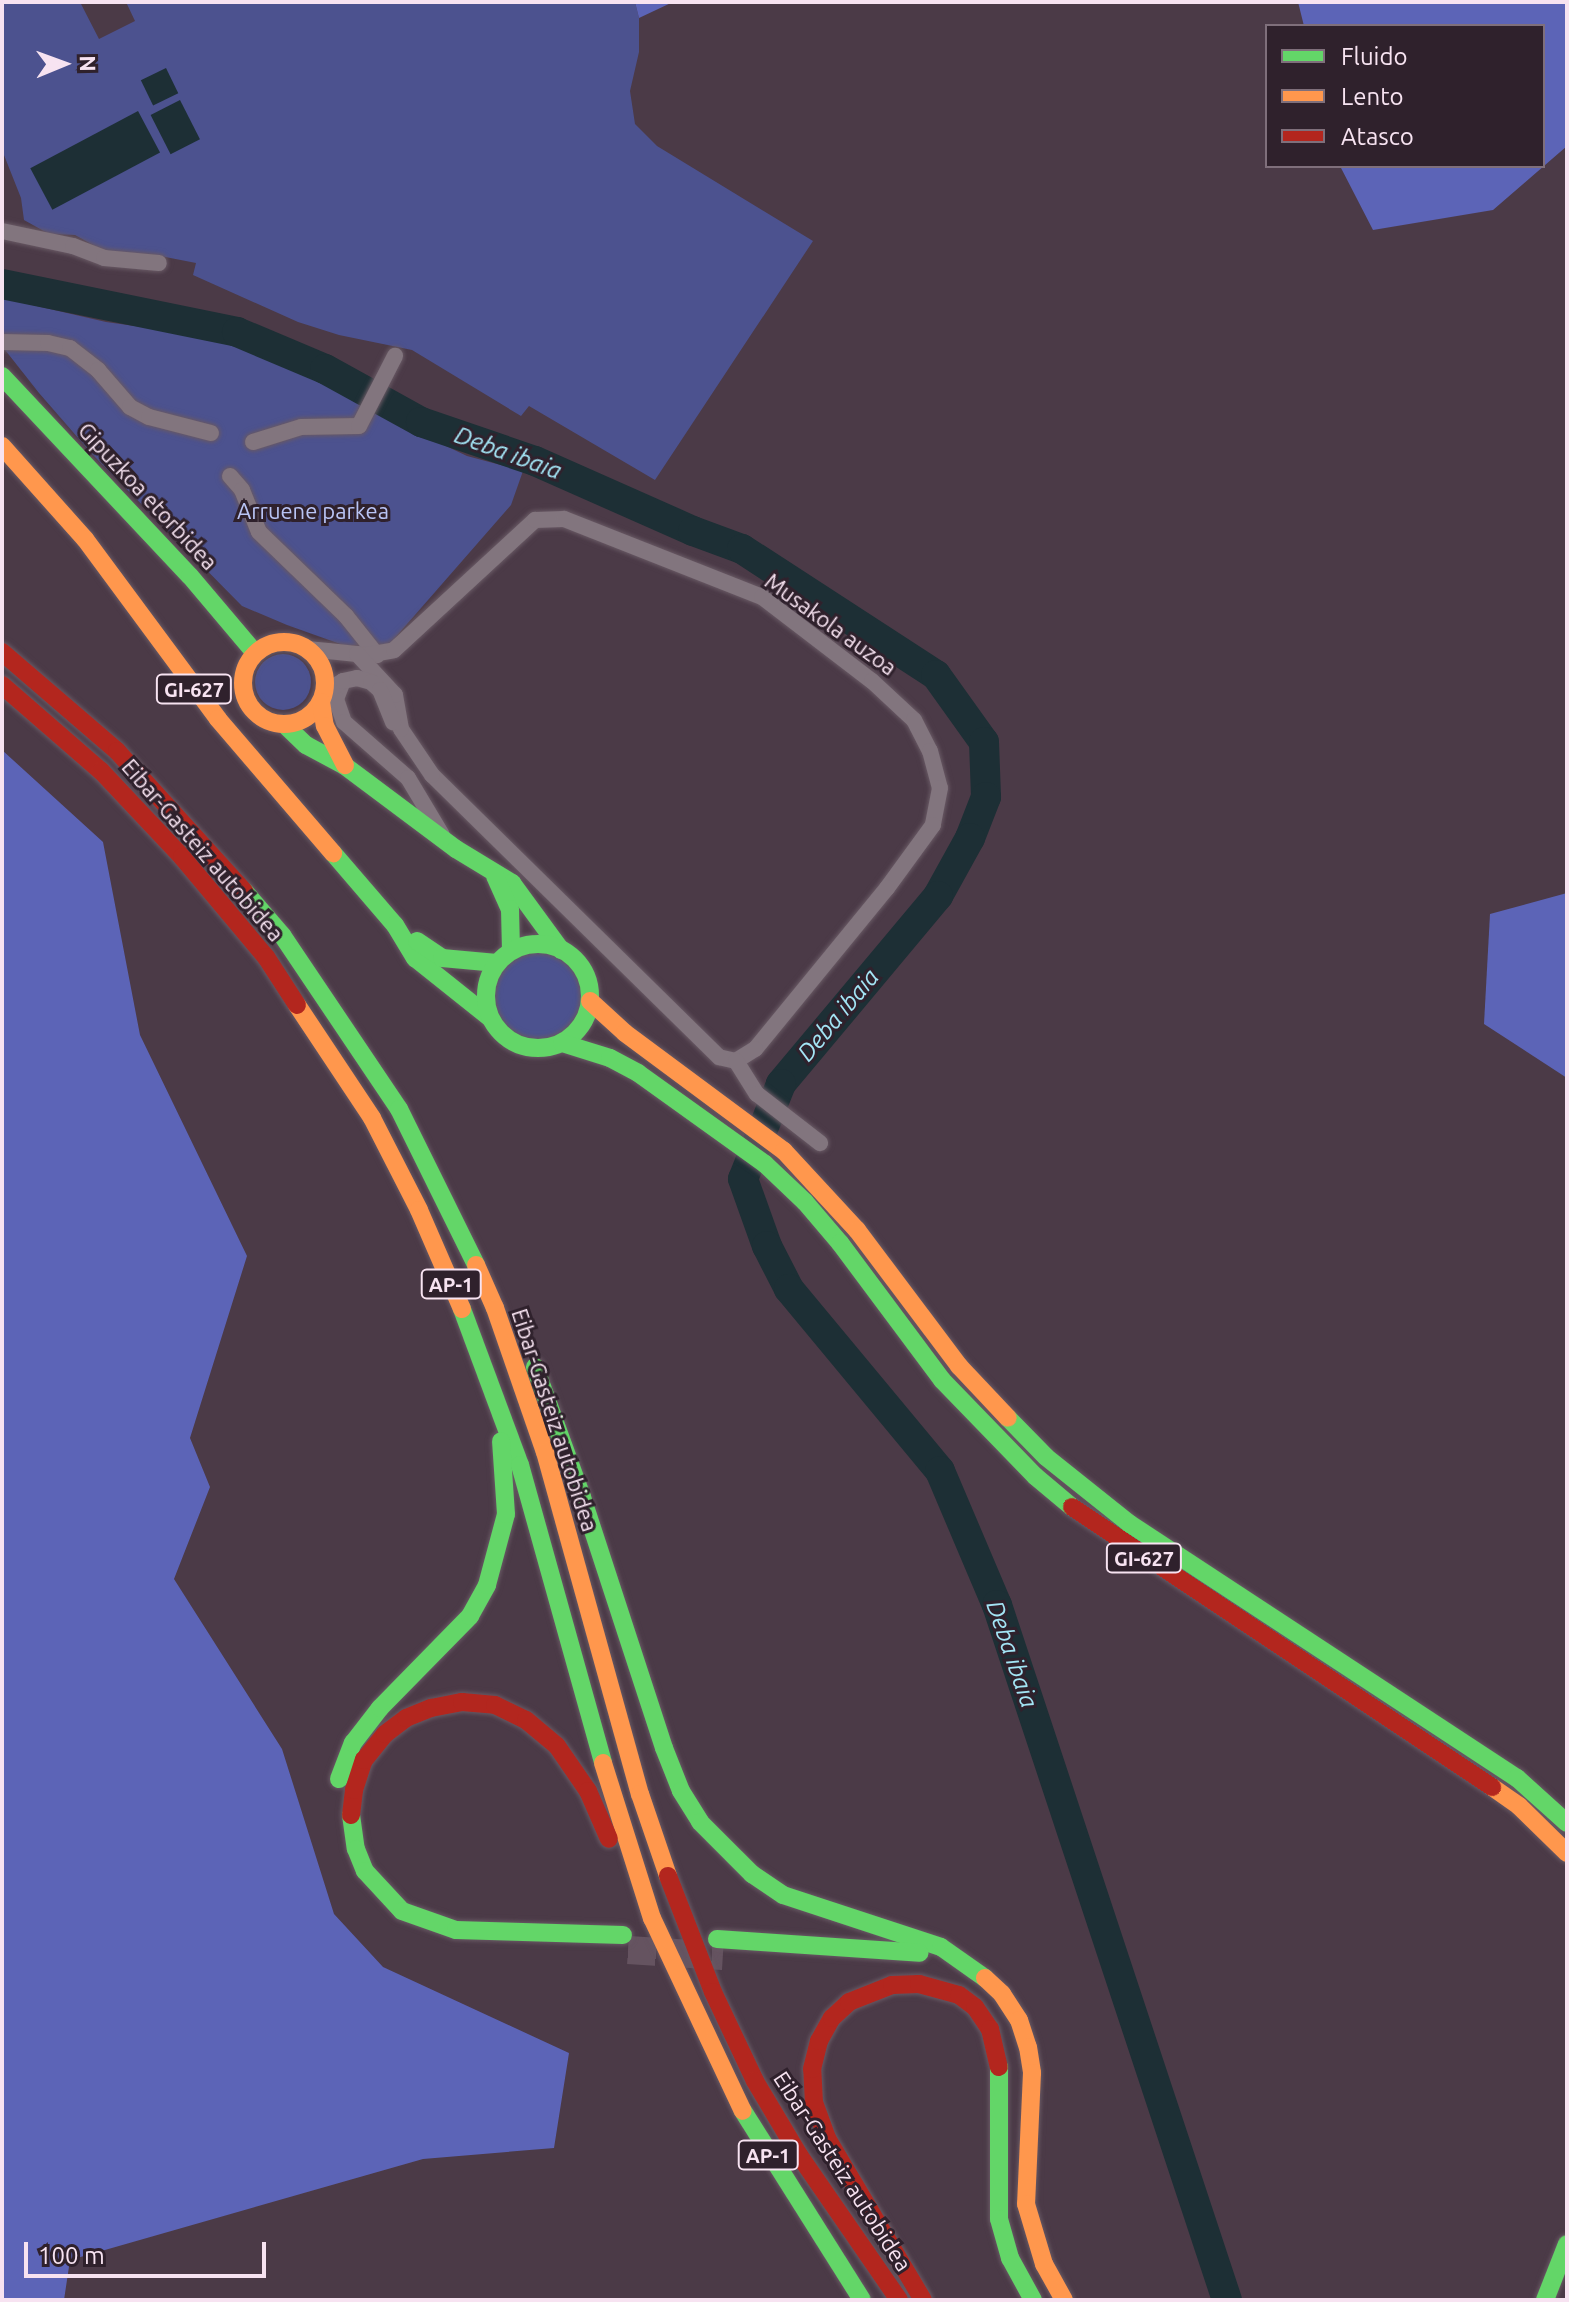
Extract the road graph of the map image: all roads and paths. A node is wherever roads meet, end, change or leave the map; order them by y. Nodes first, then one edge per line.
1 (2, 231) edge
2 (159, 263) dead end
3 (2, 342) edge
4 (390, 363) dead end
5 (2, 376) edge
6 (211, 433) dead end
7 (253, 442) dead end
8 (2, 446) edge
9 (230, 476) dead end
10 (308, 649) junction
11 (2, 652) edge
12 (255, 653) junction
13 (357, 654) junction
14 (377, 655) junction
15 (343, 681) junction
16 (2, 685) edge
17 (324, 696) junction
18 (284, 724) junction
19 (401, 729) junction
20 (345, 766) junction
21 (445, 840) junction
22 (494, 875) junction
23 (395, 925) junction
24 (561, 950) junction
25 (504, 957) junction
26 (590, 1001) junction
27 (489, 1017) junction
28 (562, 1043) junction
29 (736, 1061) junction
30 (399, 1109) junction
31 (815, 1139) dead end
32 (499, 1412) junction
33 (1567, 1823) edge
34 (1567, 1853) edge
35 (355, 1888) dead end
36 (379, 1916) dead end
37 (967, 1965) junction
38 (959, 1995) junction
39 (688, 2002) junction
40 (1567, 2244) edge
41 (862, 2300) edge
42 (899, 2300) edge
43 (923, 2300) edge
44 (1033, 2300) edge
45 (1064, 2300) edge
46 (1545, 2300) edge

1 - 2 street
3 - 6 street
4 - 7 street
5 - 12 main road, Gipuzkoa etorbidea
8 - 23 main road, GI-627
9 - 14 street
10 - 12 main road
10 - 13 street
10 - 17 main road
11 - 30 main road, Eibar-Gasteiz autobidea / AP-1
12 - 18 main road
13 - 14 street
13 - 19 street
14 - 29 street, Musakola auzoa
15 - 17 street
15 - 19 street
15 - 21 street
16 - 32 main road, Eibar-Gasteiz autobidea / AP-1
17 - 18 main road
17 - 20 main road
18 - 20 main road
19 - 29 street
20 - 21 main road
21 - 22 main road
22 - 24 main road
22 - 25 main road
23 - 25 main road, GI-627
23 - 27 main road, GI-627
24 - 25 main road, GI-627
24 - 26 main road, GI-627
25 - 27 main road
26 - 28 main road
26 - 33 main road, GI-627
27 - 28 main road, GI-627
28 - 34 main road, GI-627
29 - 31 street
30 - 37 main road
30 - 42 main road, Eibar-Gasteiz autobidea / AP-1
32 - 35 main road
32 - 39 main road, Eibar-Gasteiz autobidea / AP-1
36 - 39 main road
37 - 38 main road
37 - 45 main road
38 - 43 main road
38 - 44 main road
39 - 41 main road, Eibar-Gasteiz autobidea / AP-1
40 - 46 main road

